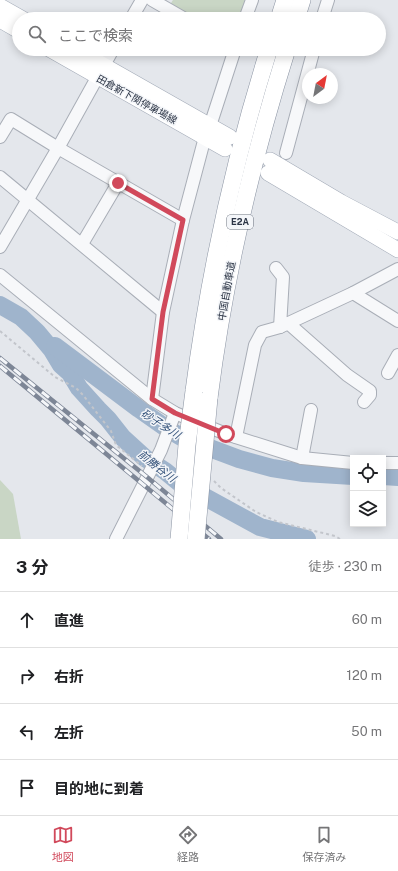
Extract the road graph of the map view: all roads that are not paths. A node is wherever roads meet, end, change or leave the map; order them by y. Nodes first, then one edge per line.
1 (142, 0) edge
2 (152, 0) edge
3 (252, 0) edge
4 (285, 0) edge
5 (302, 0) edge
6 (328, 0) edge
7 (0, 6) edge
8 (135, 12) edge
9 (173, 12) edge
10 (248, 12) edge
11 (281, 12) edge
12 (298, 12) edge
13 (324, 12) edge
14 (12, 13) edge
15 (0, 20) edge
16 (12, 27) edge
17 (65, 56) edge
18 (83, 56) edge
19 (109, 56) edge
20 (233, 56) edge
21 (267, 56) edge
22 (284, 56) edge
23 (312, 56) edge
24 (100, 71) junction
25 (5, 118) edge
26 (208, 132) junction
27 (0, 137) edge
28 (227, 143) dead end
29 (58, 148) junction
30 (286, 152) dead end
31 (0, 177) edge
32 (118, 183) junction
33 (28, 200) junction
34 (183, 220) junction
35 (398, 232) edge
36 (82, 244) junction
37 (0, 247) edge
38 (398, 250) edge
39 (276, 268) dead end
40 (398, 269) edge
41 (0, 275) edge
42 (353, 293) junction
43 (163, 312) junction
44 (398, 321) edge
45 (284, 325) junction
46 (398, 355) edge
47 (388, 373) dead end
48 (202, 395) junction
49 (152, 399) junction
50 (364, 402) dead end
51 (311, 410) dead end
52 (174, 417) junction
53 (231, 435) junction
54 (302, 458) junction
55 (350, 463) edge
56 (386, 463) edge
57 (398, 463) edge
58 (116, 539) edge
59 (179, 539) edge
60 (196, 539) edge

1 - 8 street
2 - 9 street
3 - 10 street
4 - 11 highway
5 - 12 highway
6 - 13 street
7 - 14 main road
15 - 16 main road
17 - 24 main road, 田倉新下関停車場線
18 - 24 main road, 田倉新下関停車場線
19 - 24 street
20 - 26 street
21 - 48 highway, 中国自動車道 / E2A
22 - 48 highway, 中国自動車道 / E2A
23 - 30 street
24 - 26 main road, 田倉新下関停車場線
24 - 29 street
25 - 27 street
25 - 29 street
26 - 28 main road, 田倉新下関停車場線
26 - 34 street
29 - 32 street
29 - 33 street
31 - 33 street
32 - 34 street
32 - 36 street
33 - 36 street
33 - 37 street
34 - 43 street
35 - 38 main road
36 - 43 street
39 - 45 street
40 - 42 street
41 - 49 street
42 - 44 street
42 - 45 street
43 - 49 street
45 - 50 street
45 - 53 street
46 - 47 street
48 - 59 highway, 中国自動車道 / E2A, bridge
48 - 60 highway, 中国自動車道 / E2A, bridge
49 - 52 street
51 - 54 street
52 - 53 street
52 - 58 street
53 - 54 street
54 - 55 street
56 - 57 street

